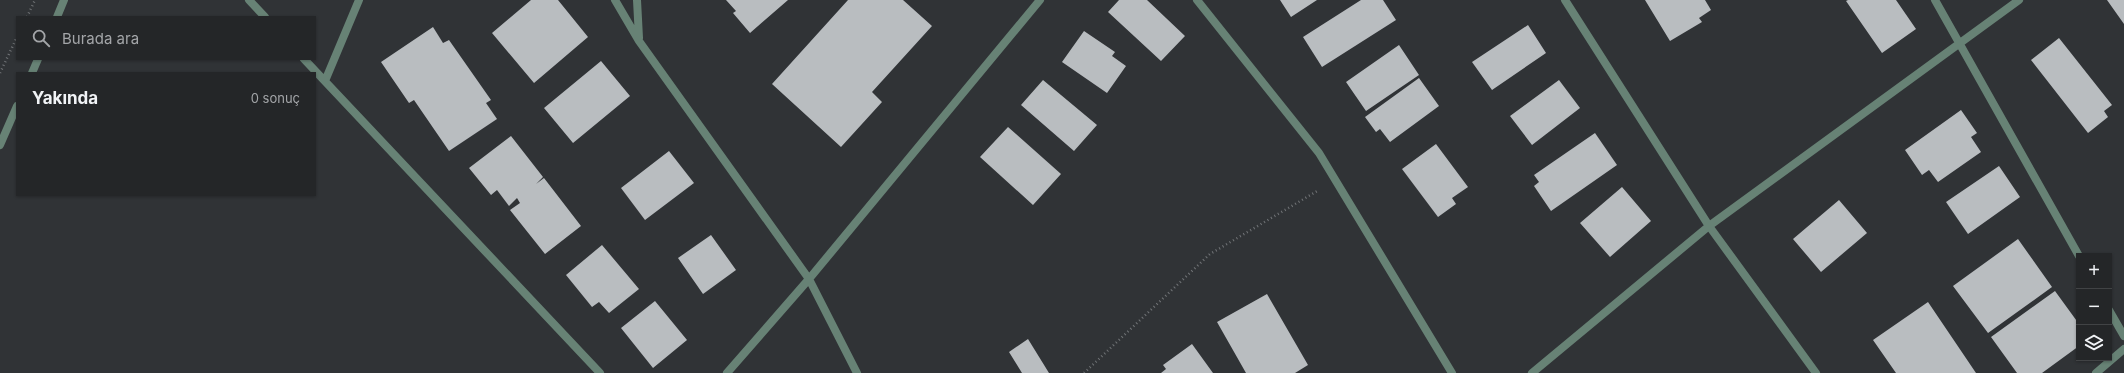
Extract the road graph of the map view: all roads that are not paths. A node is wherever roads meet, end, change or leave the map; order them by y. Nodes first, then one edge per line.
1 (64, 0) edge
2 (249, 0) edge
3 (359, 0) edge
4 (615, 0) edge
5 (637, 0) edge
6 (1040, 0) edge
7 (1197, 0) edge
8 (1565, 0) edge
9 (1935, 0) edge
10 (2019, 0) edge
11 (57, 16) edge
12 (264, 16) edge
13 (639, 41) junction
14 (1959, 42) junction
15 (38, 60) edge
16 (305, 60) edge
17 (32, 72) edge
18 (325, 81) junction
19 (16, 108) edge
20 (0, 145) edge
21 (1709, 226) junction
22 (2077, 253) edge
23 (809, 279) junction
24 (2112, 315) edge
25 (2124, 336) edge
26 (2124, 349) edge
27 (600, 373) edge
28 (727, 373) edge
29 (857, 373) edge
30 (1452, 373) edge
31 (1532, 373) edge
32 (1816, 373) edge
33 (2096, 373) edge

1 - 11 street
2 - 12 street
3 - 18 street
4 - 13 street
5 - 13 street
6 - 23 street
7 - 30 street
8 - 21 street
9 - 14 street
10 - 14 street
13 - 23 street
14 - 21 street
14 - 22 street
15 - 17 street
16 - 18 street
18 - 27 street
19 - 20 street
21 - 31 street
21 - 32 street
23 - 28 street
23 - 29 street
24 - 25 street
26 - 33 street

